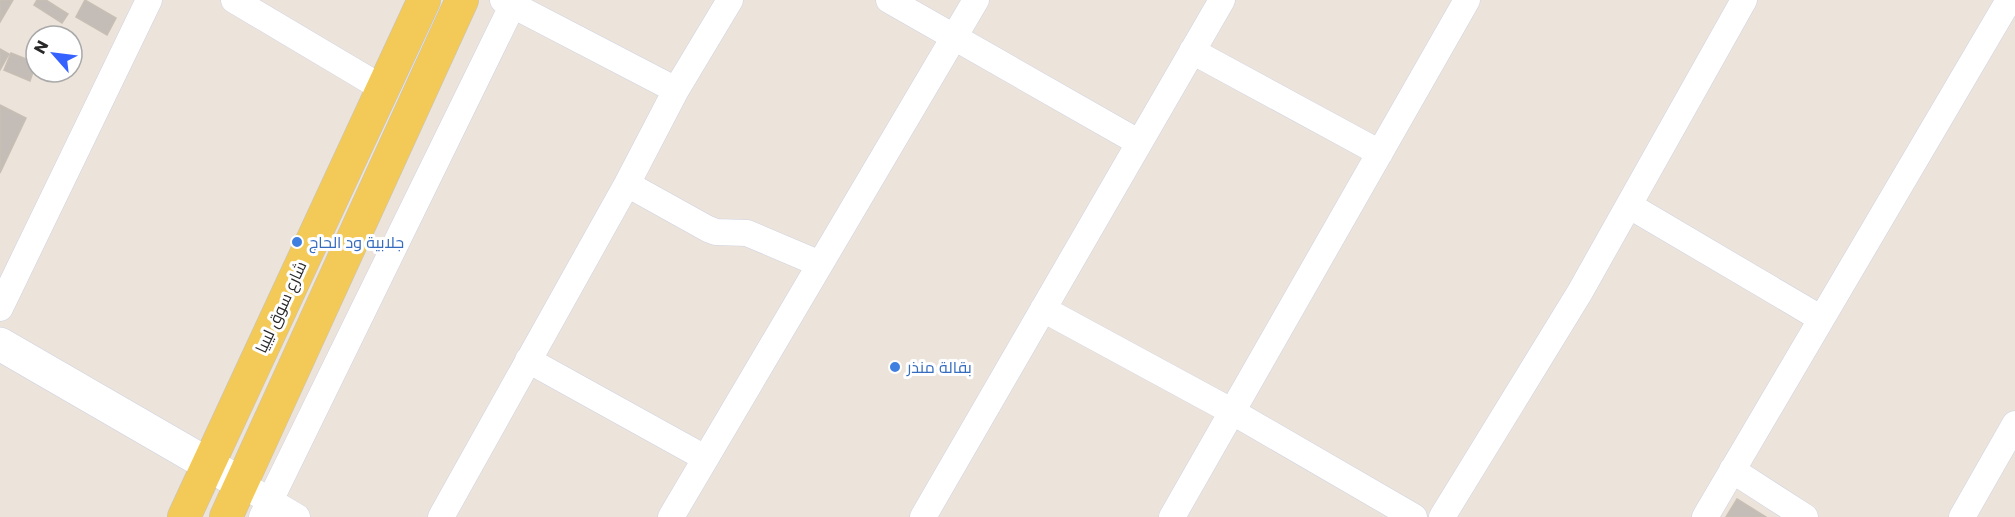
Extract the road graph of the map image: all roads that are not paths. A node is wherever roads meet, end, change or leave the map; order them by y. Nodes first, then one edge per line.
1 (149, 0) edge
2 (234, 0) edge
3 (424, 0) edge
4 (462, 0) edge
5 (730, 0) edge
6 (888, 0) edge
7 (976, 0) edge
8 (1222, 0) edge
9 (1467, 0) edge
10 (1744, 0) edge
11 (2009, 0) edge
12 (510, 2) edge
13 (955, 36) junction
14 (1192, 51) junction
15 (382, 88) junction
16 (676, 90) junction
17 (1138, 142) junction
18 (1380, 153) junction
19 (627, 184) junction
20 (1630, 206) junction
21 (820, 264) junction
22 (0, 308) edge
23 (1043, 309) junction
24 (1820, 318) junction
25 (0, 344) edge
26 (528, 360) junction
27 (1231, 411) junction
28 (2015, 424) edge
29 (705, 458) junction
30 (208, 464) junction
31 (1732, 470) junction
32 (242, 484) junction
33 (265, 509) edge
34 (184, 517) edge
35 (226, 517) edge
36 (297, 517) edge
37 (441, 517) edge
38 (671, 517) edge
39 (923, 517) edge
40 (1172, 517) edge
41 (1414, 517) edge
42 (1442, 517) edge
43 (1705, 517) edge
44 (1805, 517) edge
45 (1962, 517) edge

1 - 22 street
2 - 15 street
3 - 15 main road, شارع سوق ليبيا
4 - 32 main road
5 - 16 street
6 - 13 street
7 - 13 street
8 - 14 street
9 - 18 street
10 - 20 street
11 - 24 street
12 - 16 street
12 - 33 street
13 - 17 street
13 - 21 street
14 - 17 street
14 - 18 street
15 - 30 main road, شارع سوق ليبيا
16 - 19 street
17 - 23 street
18 - 27 street
19 - 21 street
19 - 26 street
20 - 24 street
20 - 42 street
21 - 29 street
23 - 27 street
23 - 39 street
24 - 31 street
25 - 30 street
26 - 29 street
26 - 37 street
27 - 40 street
27 - 41 street
28 - 45 street
29 - 38 street
30 - 32 street
30 - 34 main road, شارع سوق ليبيا
31 - 43 street
31 - 44 street
32 - 33 street
32 - 35 main road
33 - 36 street

